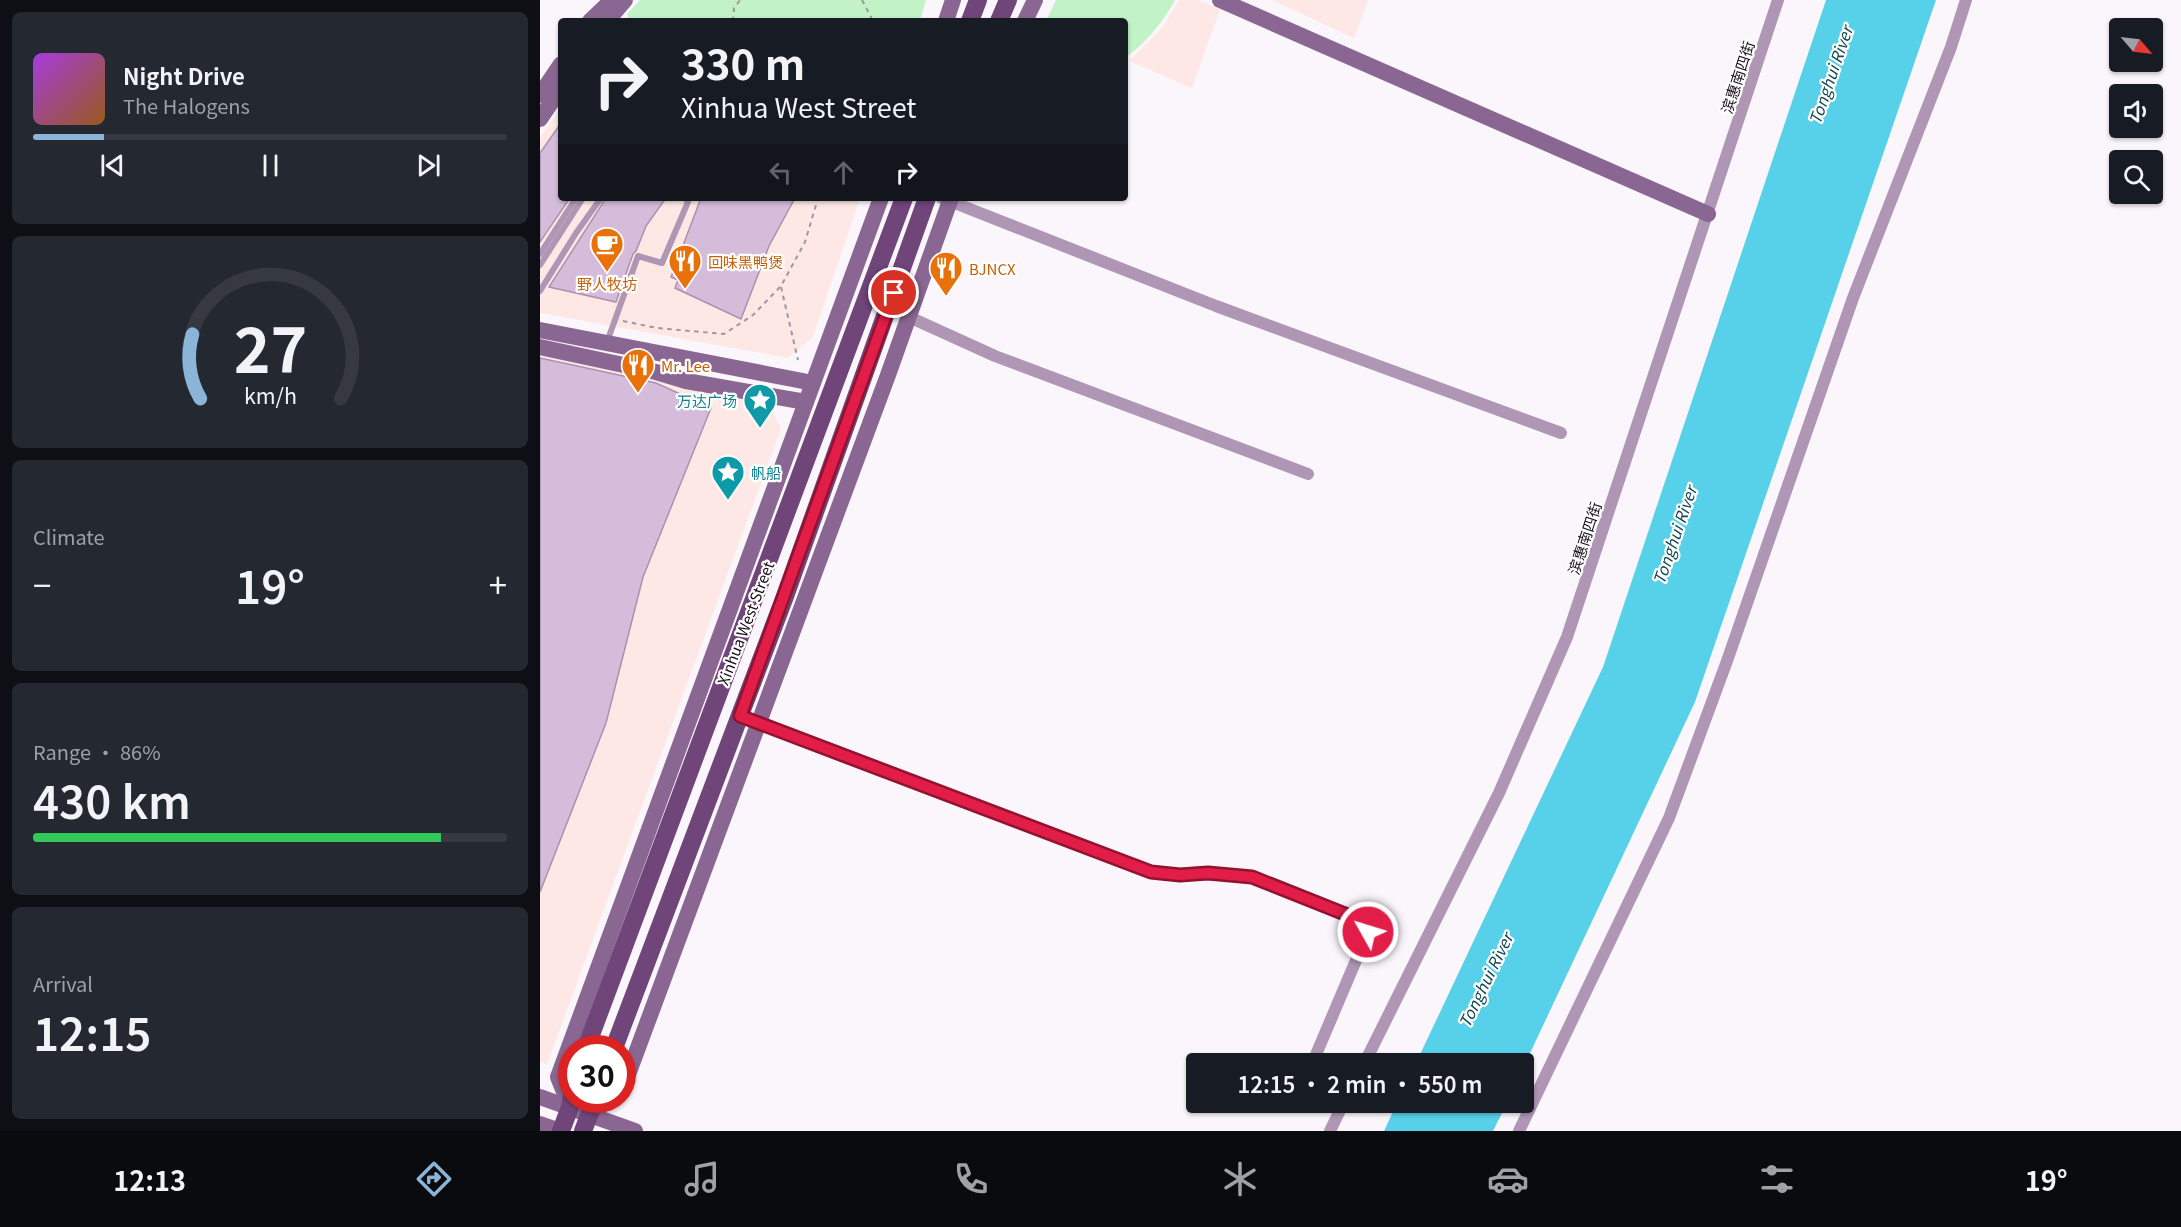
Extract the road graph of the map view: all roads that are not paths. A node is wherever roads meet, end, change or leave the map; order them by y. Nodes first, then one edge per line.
1 (612, 0) edge
2 (625, 0) edge
3 (953, 0) edge
4 (978, 0) edge
5 (1008, 0) edge
6 (1035, 0) edge
7 (1220, 0) edge
8 (1778, 0) edge
9 (1966, 0) edge
10 (593, 18) edge
11 (610, 18) edge
12 (947, 18) edge
13 (971, 18) edge
14 (1000, 18) edge
15 (1026, 18) edge
16 (558, 68) edge
17 (558, 92) edge
18 (540, 95) edge
19 (540, 119) edge
20 (574, 201) edge
21 (581, 201) edge
22 (599, 201) edge
23 (687, 201) edge
24 (880, 201) edge
25 (903, 201) edge
26 (926, 201) edge
27 (947, 201) edge
28 (953, 201) edge
29 (1707, 213) junction
30 (560, 222) junction
31 (576, 233) junction
32 (540, 254) edge
33 (540, 265) edge
34 (540, 291) edge
35 (909, 317) junction
36 (540, 330) edge
37 (607, 343) junction
38 (540, 347) edge
39 (813, 383) junction
40 (806, 402) junction
41 (1561, 433) dead end
42 (1308, 474) dead end
43 (740, 716) junction
44 (759, 723) junction
45 (573, 1035) edge
46 (591, 1035) edge
47 (619, 1035) edge
48 (636, 1053) edge
49 (1317, 1053) edge
50 (1369, 1053) edge
51 (540, 1097) edge
52 (558, 1100) edge
53 (567, 1113) edge
54 (1339, 1113) edge
55 (589, 1115) edge
56 (540, 1124) edge
57 (560, 1131) edge
58 (635, 1131) edge
59 (1330, 1131) edge
60 (1519, 1131) edge

1 - 10 street
2 - 11 street
3 - 12 street
4 - 13 main road
5 - 14 main road
6 - 15 street
7 - 29 street
8 - 29 street, 滨惠南四街
9 - 60 street
16 - 18 street
17 - 19 street
20 - 30 lane
21 - 33 lane
22 - 31 lane
23 - 37 lane
24 - 39 street
25 - 46 main road, Xinhua West Street
26 - 43 main road, Xinhua West Street
27 - 35 street
28 - 41 street
29 - 50 street, 滨惠南四街
30 - 31 lane
30 - 32 lane
31 - 34 lane
35 - 42 street
35 - 44 street
36 - 37 street
37 - 39 street
38 - 40 street
39 - 40 street
40 - 45 street
43 - 44 street
43 - 47 main road, Xinhua West Street
44 - 48 street
44 - 49 street
51 - 52 street
53 - 57 main road
54 - 59 street
55 - 58 street
56 - 57 street

